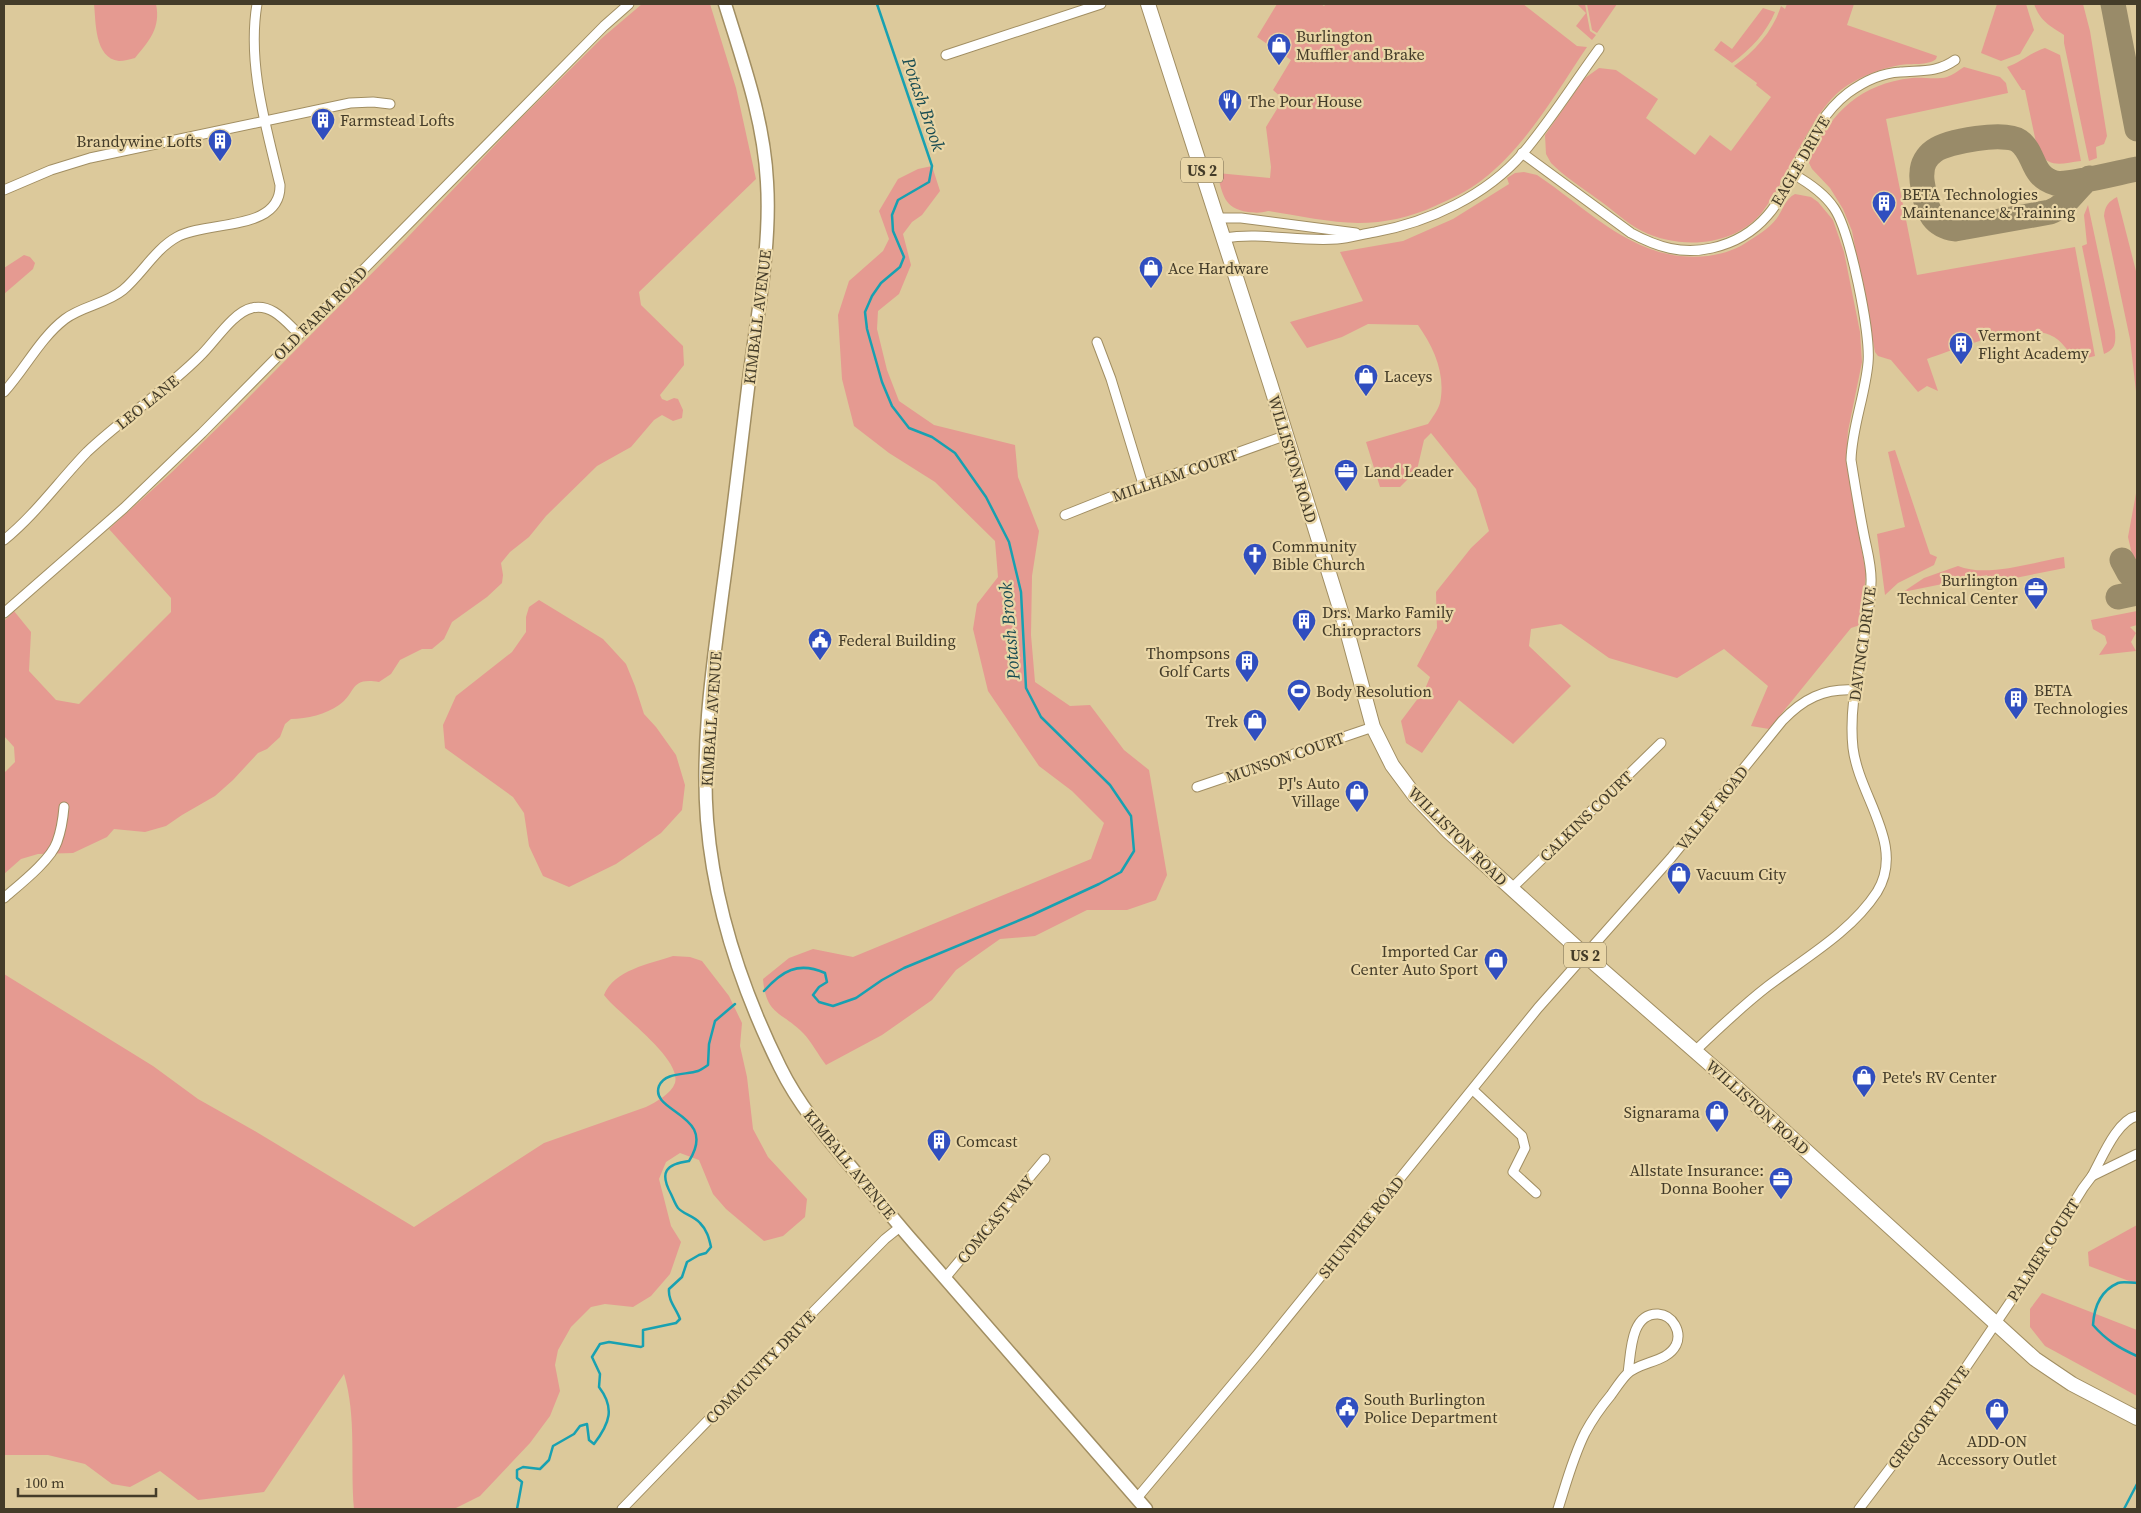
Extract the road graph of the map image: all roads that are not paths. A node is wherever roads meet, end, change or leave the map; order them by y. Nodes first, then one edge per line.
1 (258, 4) edge
2 (629, 4) edge
3 (725, 4) edge
4 (1101, 4) edge
5 (1148, 4) edge
6 (1599, 48) dead end
7 (946, 55) dead end
8 (1955, 60) dead end
9 (390, 104) dead end
10 (265, 121) junction
11 (1522, 153) junction
12 (1793, 174) junction
13 (4, 190) edge
14 (1218, 218) junction
15 (1364, 234) junction
16 (1224, 238) junction
17 (299, 334) junction
18 (1097, 342) dead end
19 (4, 392) edge
20 (1284, 436) junction
21 (1142, 484) junction
22 (1065, 515) dead end
23 (4, 540) edge
24 (4, 613) edge
25 (1855, 690) junction
26 (1373, 728) junction
27 (1661, 743) dead end
28 (1197, 787) dead end
29 (64, 807) dead end
30 (1512, 889) junction
31 (4, 898) edge
32 (1585, 956) junction
33 (1695, 1051) junction
34 (1473, 1090) junction
35 (2137, 1116) edge
36 (2137, 1154) edge
37 (1046, 1159) dead end
38 (2092, 1176) junction
39 (1536, 1193) dead end
40 (900, 1227) junction
41 (945, 1278) junction
42 (1995, 1324) junction
43 (1628, 1373) junction
44 (2137, 1418) edge
45 (1137, 1498) junction
46 (622, 1509) edge
47 (1146, 1509) edge
48 (1558, 1509) edge
49 (1859, 1509) edge

1 - 10 street
2 - 17 street, OLD FARM ROAD
3 - 40 main road, KIMBALL AVENUE
4 - 7 street
5 - 14 main road, WILLISTON ROAD / US 2
6 - 11 street
8 - 12 street, EAGLE DRIVE
9 - 10 street
10 - 13 street
10 - 19 street
11 - 12 street, EAGLE DRIVE
11 - 15 street
12 - 25 street, DAVINCI DRIVE
14 - 15 street
14 - 16 main road, WILLISTON ROAD / US 2
15 - 16 street
16 - 20 main road, WILLISTON ROAD / US 2
17 - 23 street, LEO LANE
17 - 24 street, OLD FARM ROAD
18 - 21 street
20 - 21 street, MILLHAM COURT
20 - 26 main road, WILLISTON ROAD / US 2
21 - 22 street, MILLHAM COURT
25 - 32 street, VALLEY ROAD
25 - 33 street, DAVINCI DRIVE
26 - 28 street, MUNSON COURT
26 - 30 main road, WILLISTON ROAD / US 2
27 - 30 street, CALKINS COURT
29 - 31 street
30 - 32 main road, WILLISTON ROAD / US 2
32 - 33 main road, WILLISTON ROAD / US 2
32 - 34 street, SHUNPIKE ROAD
33 - 42 main road, WILLISTON ROAD / US 2
34 - 39 street
34 - 45 street, SHUNPIKE ROAD
35 - 38 street, PALMER COURT
36 - 38 street, PALMER COURT
37 - 41 street, COMCAST WAY
38 - 42 street, PALMER COURT
40 - 41 main road, KIMBALL AVENUE
40 - 46 street, COMMUNITY DRIVE
41 - 45 main road, KIMBALL AVENUE
42 - 44 main road, WILLISTON ROAD / US 2
42 - 49 street, GREGORY DRIVE
43 - 43 street
43 - 48 street
45 - 47 main road, KIMBALL AVENUE

